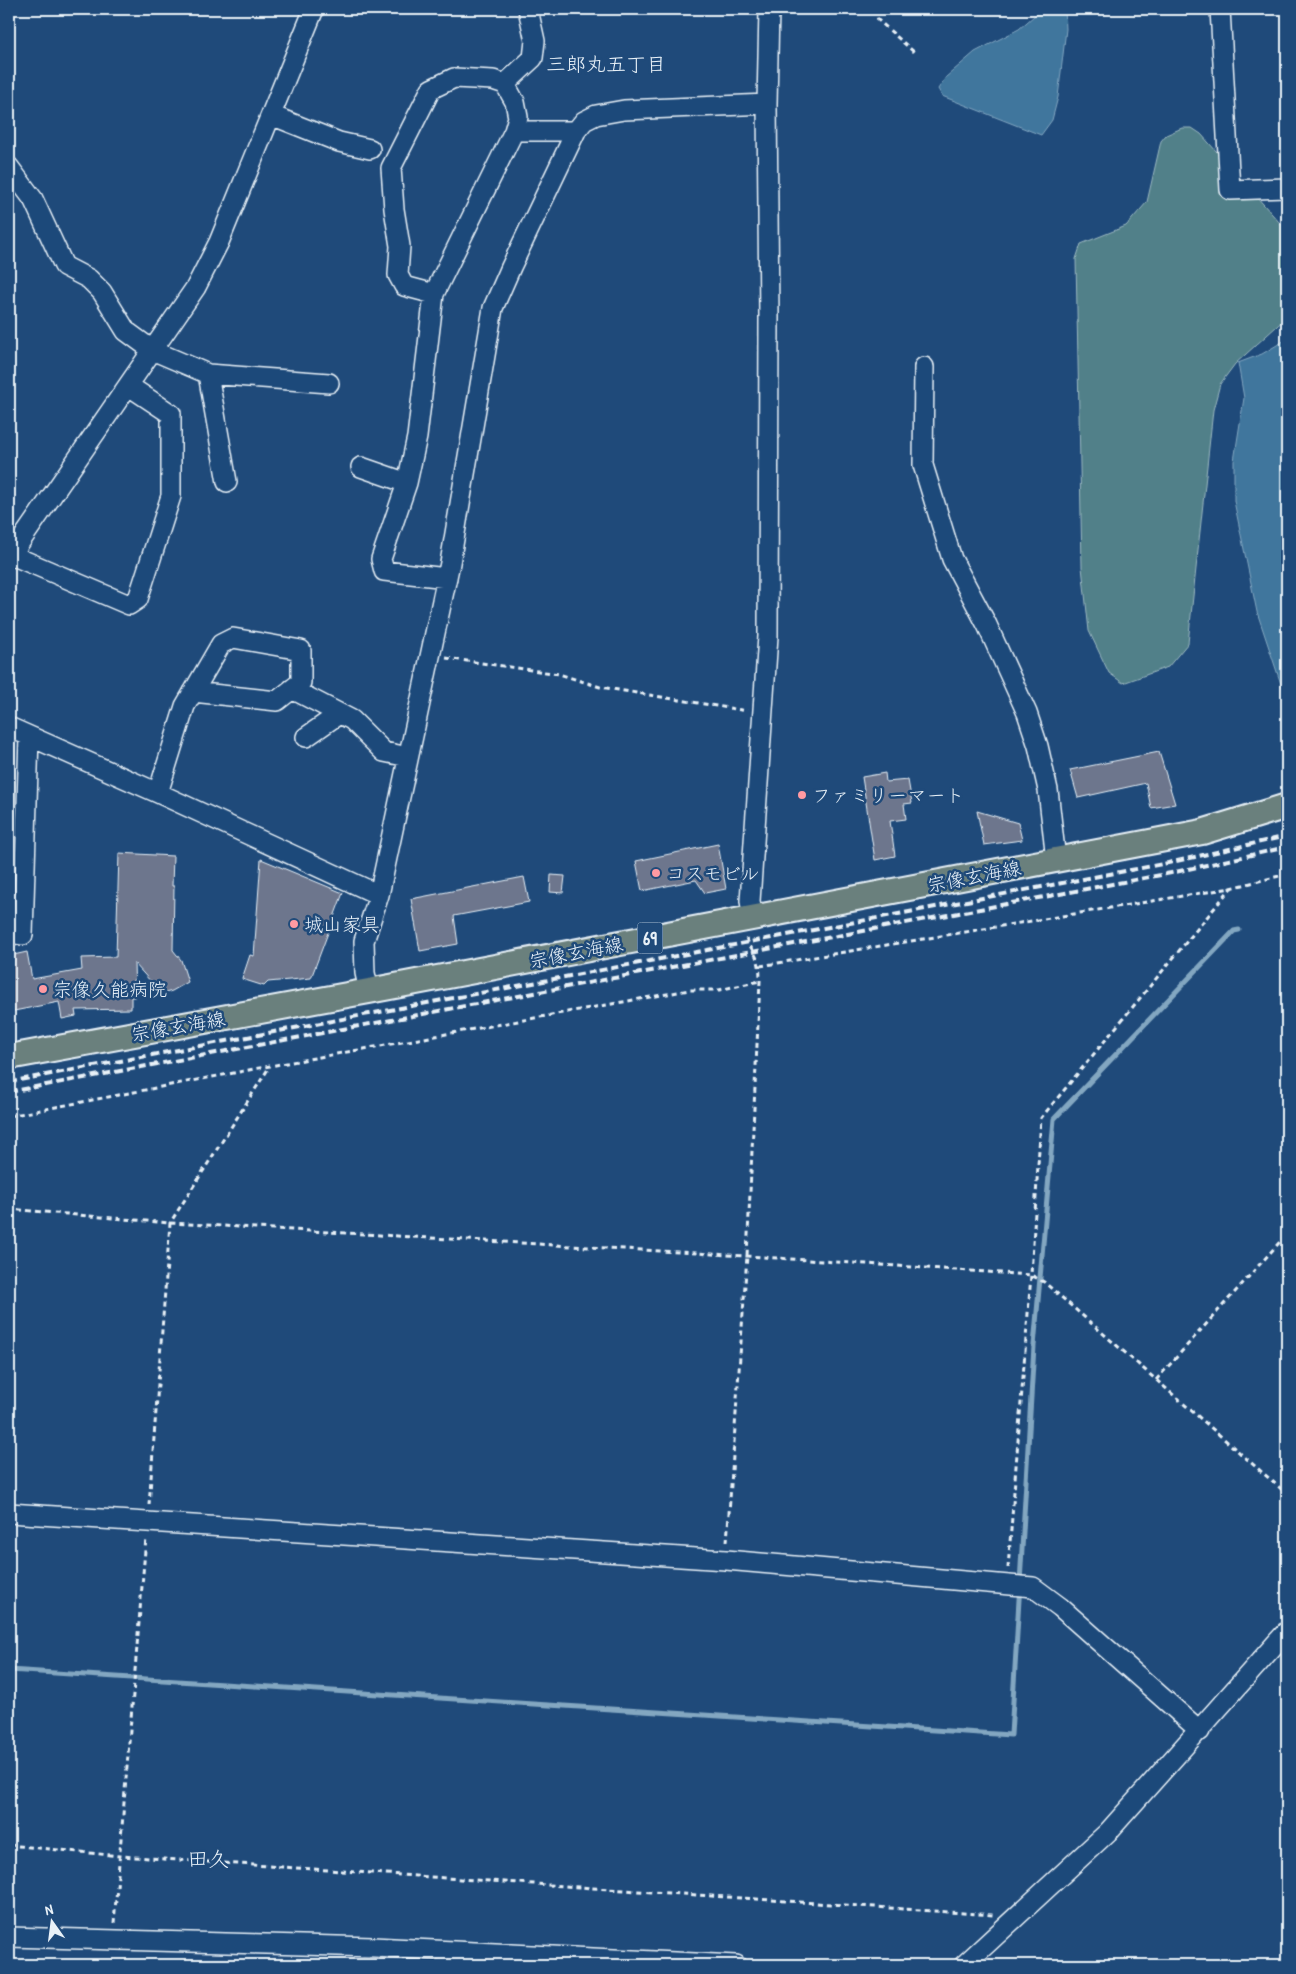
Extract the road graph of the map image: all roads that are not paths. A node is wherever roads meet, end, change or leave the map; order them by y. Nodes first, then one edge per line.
1 (314, 9) edge
2 (528, 9) edge
3 (769, 9) edge
4 (1220, 9) edge
5 (505, 84) junction
6 (767, 104) junction
7 (271, 115) junction
8 (514, 131) junction
9 (576, 132) junction
10 (370, 149) dead end
11 (9, 167) edge
12 (1287, 188) edge
13 (434, 294) junction
14 (152, 350) junction
15 (924, 367) dead end
16 (208, 374) junction
17 (329, 383) dead end
18 (129, 386) junction
19 (361, 467) dead end
20 (226, 482) dead end
21 (407, 483) junction
22 (9, 556) edge
23 (447, 578) junction
24 (292, 689) junction
25 (193, 692) junction
26 (339, 714) junction
27 (9, 727) edge
28 (29, 736) junction
29 (306, 737) dead end
30 (408, 757) junction
31 (158, 793) junction
32 (1287, 806) edge
33 (1056, 860) junction
34 (379, 895) junction
35 (745, 919) junction
36 (9, 933) edge
37 (368, 991) junction
38 (9, 1057) edge
39 (9, 1513) edge
40 (1287, 1631) edge
41 (1200, 1731) junction
42 (9, 1937) edge
43 (736, 1965) edge
44 (964, 1965) edge

1 - 7 street
2 - 5 street
3 - 6 street
4 - 12 street
5 - 8 street
5 - 13 street
6 - 9 street
6 - 35 street
7 - 10 street
7 - 14 street
8 - 9 street
8 - 13 street
9 - 23 street
11 - 14 street
13 - 21 street
14 - 16 street
14 - 18 street
15 - 33 street
16 - 17 street
16 - 20 street
18 - 22 street
18 - 22 street
19 - 21 street
21 - 23 street
23 - 30 street
24 - 25 street
24 - 25 street
24 - 26 street
25 - 31 street
26 - 29 street
26 - 30 street
27 - 28 street
28 - 31 street
28 - 36 street
30 - 34 street
31 - 34 street
32 - 33 main road, 宗像玄海線 / 69
33 - 35 main road, 宗像玄海線 / 69
34 - 37 street
35 - 37 main road, 宗像玄海線 / 69
37 - 38 main road, 宗像玄海線 / 69
39 - 41 street
40 - 41 street
41 - 44 street
42 - 43 street

